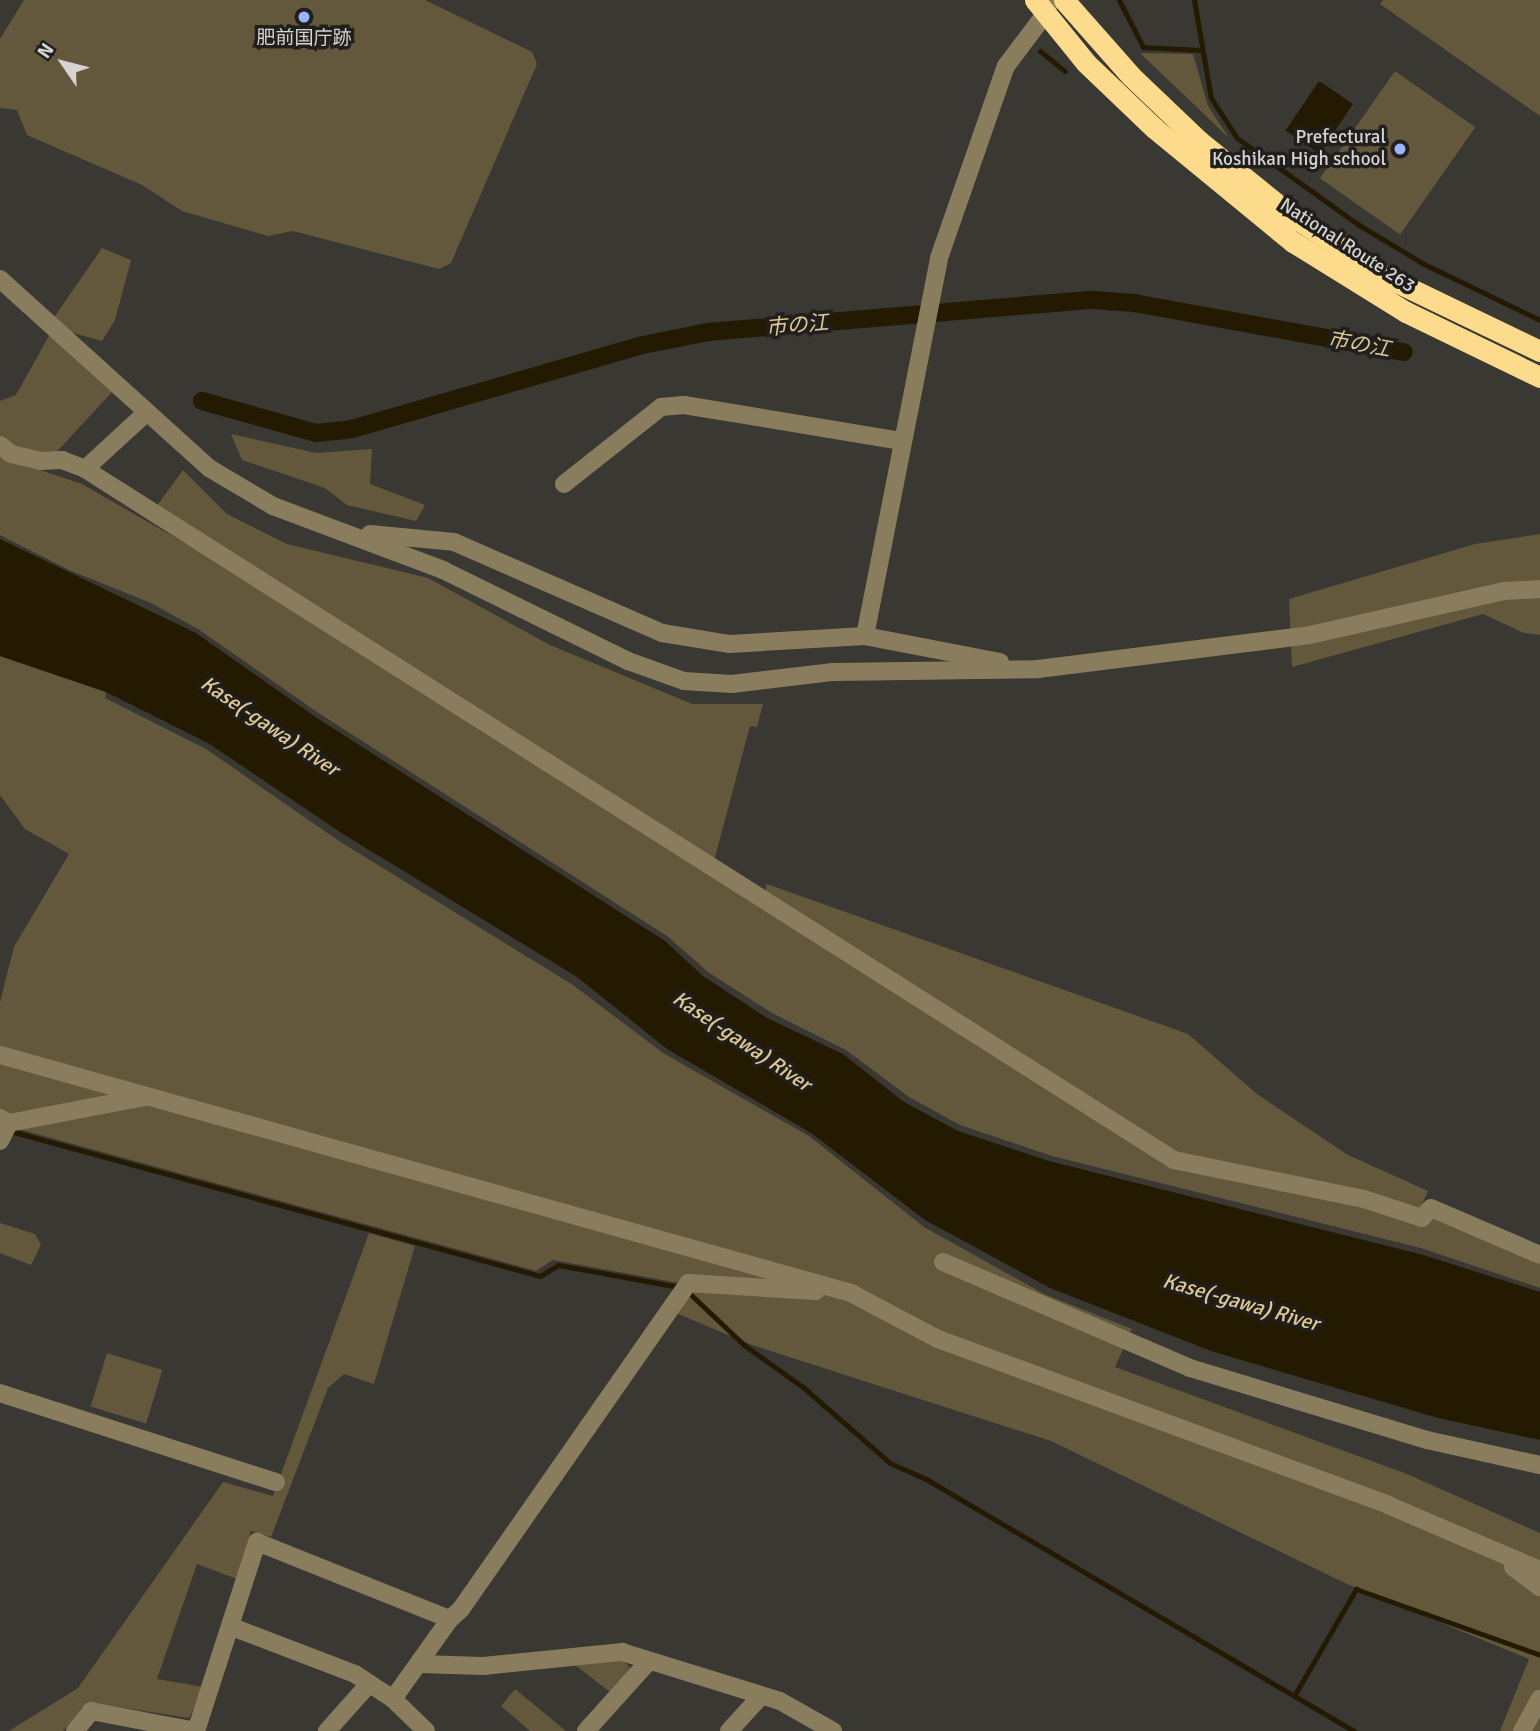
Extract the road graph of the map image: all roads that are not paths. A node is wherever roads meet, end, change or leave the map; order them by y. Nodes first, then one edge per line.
1 (1064, 0) edge
2 (1044, 4) edge
3 (0, 279) edge
4 (1540, 351) edge
5 (1540, 377) edge
6 (146, 413) junction
7 (902, 441) junction
8 (0, 445) edge
9 (85, 469) junction
10 (564, 484) dead end
11 (349, 532) junction
12 (1540, 589) edge
13 (865, 636) junction
14 (1038, 669) junction
15 (0, 1055) edge
16 (148, 1097) junction
17 (3, 1129) edge
18 (1540, 1255) edge
19 (943, 1262) dead end
20 (851, 1293) junction
21 (0, 1393) edge
22 (1540, 1465) edge
23 (276, 1482) dead end
24 (1493, 1552) junction
25 (1540, 1570) edge
26 (1540, 1587) edge
27 (450, 1619) junction
28 (232, 1627) junction
29 (649, 1661) junction
30 (420, 1664) junction
31 (369, 1684) junction
32 (760, 1697) junction
33 (393, 1699) junction
34 (1540, 1699) edge
35 (75, 1731) edge
36 (196, 1731) edge
37 (327, 1731) edge
38 (426, 1731) edge
39 (586, 1731) edge
40 (729, 1731) edge
41 (832, 1731) edge
42 (1522, 1731) edge

1 - 4 highway, National Route 263
2 - 5 highway, National Route 263
2 - 7 street
3 - 6 street
6 - 9 street
6 - 11 street
7 - 10 street
7 - 13 street
8 - 9 street
9 - 18 street
11 - 13 street
11 - 14 street
12 - 14 street
13 - 14 street
15 - 16 street
16 - 17 street
16 - 20 street
19 - 22 street
20 - 24 street
20 - 27 street
21 - 23 street
24 - 25 street
24 - 26 street
27 - 28 street
27 - 30 street
28 - 31 street
28 - 36 street
29 - 30 street
29 - 32 street
29 - 39 street
30 - 33 street
31 - 33 street
31 - 37 street
32 - 40 street
32 - 41 street
33 - 38 street
34 - 42 street
35 - 36 street

